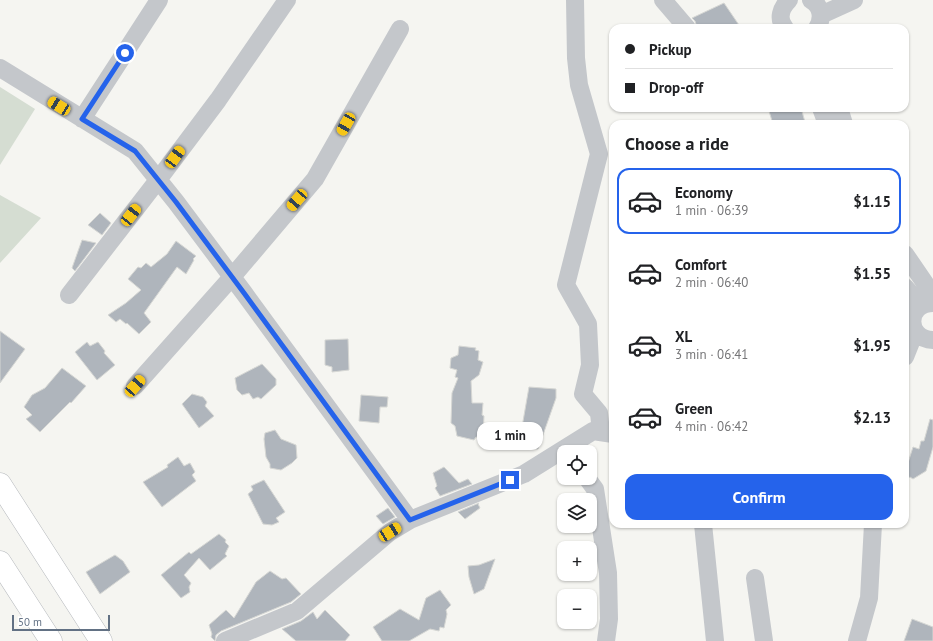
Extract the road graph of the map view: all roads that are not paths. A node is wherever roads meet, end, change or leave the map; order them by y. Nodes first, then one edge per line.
1 (159, 0) edge
2 (287, 0) edge
3 (576, 0) edge
4 (663, 0) edge
5 (789, 0) edge
6 (854, 0) edge
7 (816, 14) edge
8 (684, 24) edge
9 (782, 24) edge
10 (400, 29) dead end
11 (0, 68) edge
12 (82, 119) junction
13 (158, 180) junction
14 (909, 262) edge
15 (232, 277) junction
16 (909, 290) edge
17 (69, 295) dead end
18 (929, 301) edge
19 (916, 332) junction
20 (933, 340) edge
21 (909, 348) edge
22 (135, 386) dead end
23 (607, 433) edge
24 (575, 445) edge
25 (557, 456) edge
26 (0, 484) edge
27 (592, 485) edge
28 (410, 520) junction
29 (702, 528) edge
30 (873, 528) edge
31 (0, 562) edge
32 (755, 578) dead end
33 (51, 641) edge
34 (101, 641) edge
35 (226, 641) edge
36 (606, 641) edge
37 (715, 641) edge
38 (764, 641) edge
39 (857, 641) edge

1 - 12 street
2 - 13 street
3 - 23 street
4 - 8 street
5 - 9 street
6 - 7 street
10 - 15 street
11 - 12 street
12 - 13 street
13 - 15 street
13 - 17 street
14 - 18 street
15 - 22 street
15 - 28 street
16 - 18 street
18 - 19 street
19 - 20 street
19 - 21 street
23 - 24 street
25 - 28 street
26 - 34 highway
27 - 36 street
28 - 35 street
29 - 37 street
30 - 39 street
31 - 33 highway
32 - 38 street

